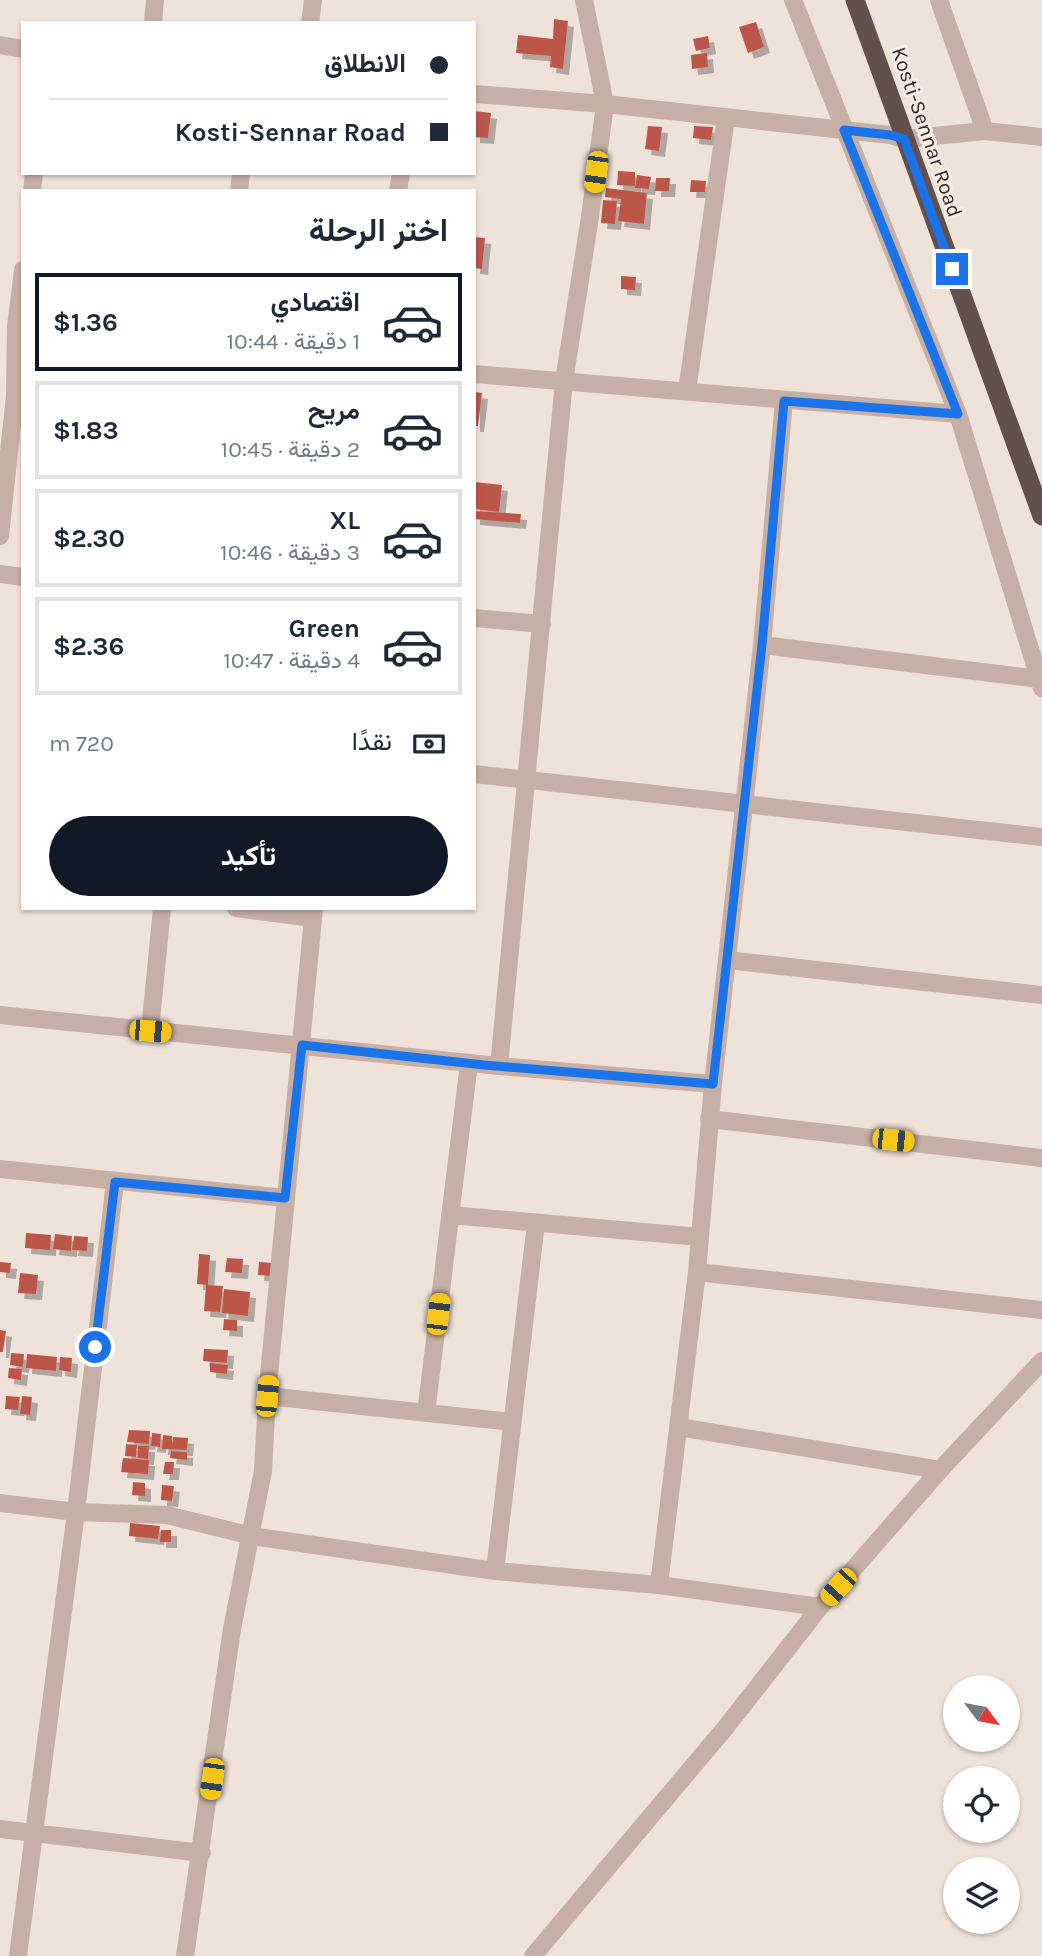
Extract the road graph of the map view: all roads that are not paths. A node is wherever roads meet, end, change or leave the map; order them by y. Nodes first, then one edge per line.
1 (155, 0) edge
2 (313, 0) edge
3 (584, 0) edge
4 (793, 0) edge
5 (855, 0) edge
6 (939, 0) edge
7 (153, 21) edge
8 (310, 21) edge
9 (0, 45) edge
10 (21, 49) edge
11 (476, 93) edge
12 (604, 104) junction
13 (726, 118) junction
14 (844, 130) junction
15 (985, 131) junction
16 (1042, 136) edge
17 (904, 139) junction
18 (21, 308) edge
19 (20, 327) edge
20 (476, 374) edge
21 (564, 381) junction
22 (688, 391) junction
23 (7, 395) edge
24 (784, 401) junction
25 (958, 414) junction
26 (1042, 516) edge
27 (0, 536) edge
28 (0, 574) edge
29 (21, 577) edge
30 (476, 618) edge
31 (542, 624) junction
32 (762, 645) junction
33 (1041, 684) edge
34 (476, 774) edge
35 (526, 778) junction
36 (743, 805) junction
37 (1042, 837) edge
38 (162, 910) edge
39 (267, 910) edge
40 (313, 913) edge
41 (727, 960) junction
42 (1042, 995) edge
43 (0, 1015) edge
44 (150, 1031) junction
45 (302, 1045) junction
46 (469, 1063) junction
47 (499, 1066) junction
48 (713, 1084) junction
49 (709, 1119) junction
50 (1042, 1158) edge
51 (0, 1168) edge
52 (115, 1182) junction
53 (285, 1198) junction
54 (450, 1215) junction
55 (536, 1223) junction
56 (700, 1237) junction
57 (697, 1272) junction
58 (1042, 1310) edge
59 (1042, 1361) edge
60 (267, 1396) junction
61 (426, 1413) junction
62 (512, 1422) junction
63 (679, 1427) junction
64 (940, 1470) junction
65 (0, 1503) edge
66 (76, 1512) junction
67 (252, 1536) junction
68 (495, 1571) junction
69 (659, 1585) junction
70 (820, 1607) junction
71 (0, 1829) edge
72 (34, 1833) junction
73 (202, 1853) junction
74 (18, 1956) edge
75 (186, 1956) edge
76 (533, 1956) edge

1 - 7 street
2 - 8 street
3 - 12 street
4 - 14 street
5 - 17 highway, Kosti-Sennar Road
6 - 15 street
9 - 10 street
11 - 12 street
12 - 13 street
12 - 21 street
13 - 14 street
13 - 22 street
14 - 17 street
14 - 25 street
15 - 16 street
15 - 17 street
17 - 26 highway, Kosti-Sennar Road
18 - 19 street
19 - 23 street
20 - 21 street
21 - 22 street
21 - 31 street
22 - 24 street
23 - 27 street
24 - 25 street
24 - 32 street
25 - 33 street
28 - 29 street
30 - 31 street
31 - 35 street
32 - 33 street
32 - 36 street
34 - 35 street
35 - 36 street
35 - 47 street
36 - 37 street
36 - 41 street
38 - 44 street
39 - 40 street
40 - 45 street
41 - 42 street
41 - 48 street
43 - 44 street
44 - 45 street
45 - 46 street
45 - 53 street
46 - 47 street
46 - 54 street
47 - 48 street
48 - 49 street
49 - 50 street
49 - 56 street
51 - 52 street
52 - 53 street
52 - 66 street
53 - 60 street
54 - 55 street
54 - 61 street
55 - 56 street
55 - 62 street
56 - 57 street
57 - 58 street
57 - 63 street
59 - 64 street
60 - 61 street
60 - 67 street
61 - 62 street
62 - 68 street
63 - 64 street
63 - 69 street
64 - 70 street
65 - 66 street
66 - 67 street
66 - 72 street
67 - 68 street
67 - 73 street
68 - 69 street
69 - 70 street
70 - 76 street
71 - 72 street
72 - 73 street
72 - 74 street
73 - 75 street

